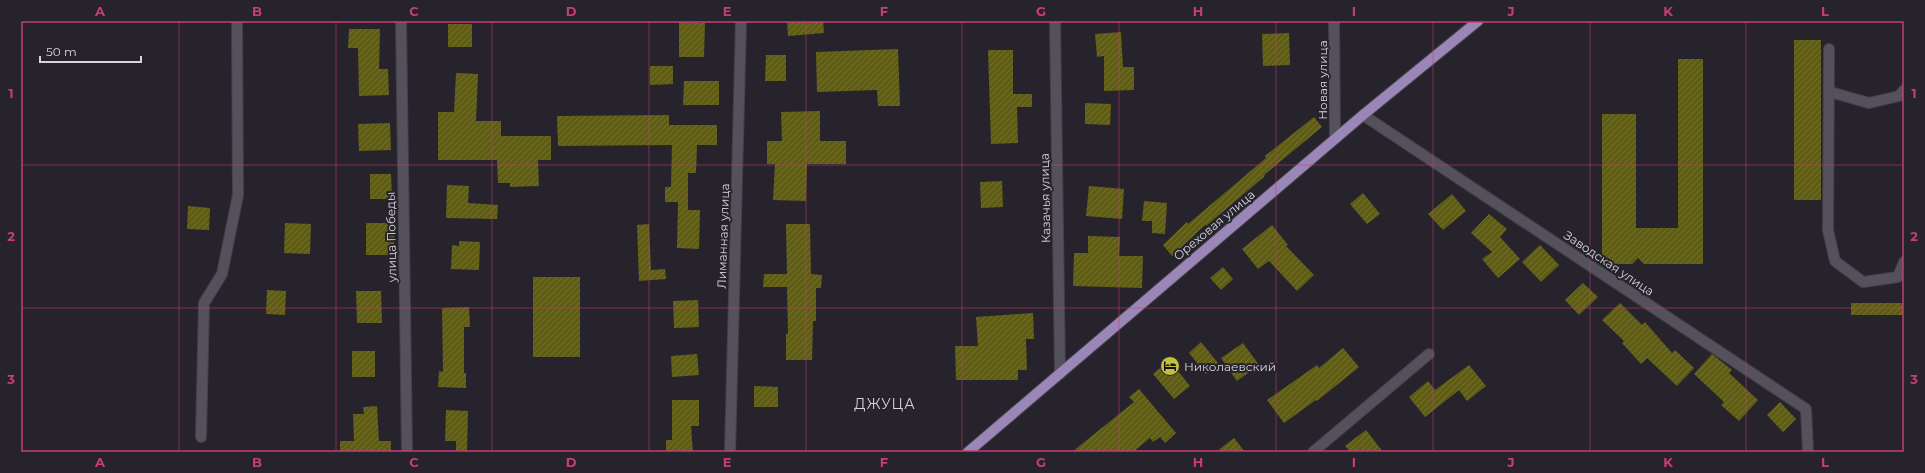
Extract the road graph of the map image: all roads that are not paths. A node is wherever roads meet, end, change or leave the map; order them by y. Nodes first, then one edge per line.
1 (237, 21) edge
2 (401, 21) edge
3 (742, 21) edge
4 (1055, 21) edge
5 (1334, 21) edge
6 (1478, 21) edge
7 (1829, 49) dead end
8 (1904, 90) edge
9 (1830, 92) junction
10 (1363, 115) junction
11 (1335, 139) junction
12 (1904, 262) edge
13 (1429, 354) dead end
14 (1060, 374) junction
15 (201, 438) dead end
16 (407, 452) edge
17 (730, 452) edge
18 (968, 452) edge
19 (1313, 452) edge
20 (1808, 452) edge

1 - 15 street
2 - 16 street, улица Победы
3 - 17 street, Лиманная улица
4 - 14 street, Казачья улица
5 - 11 street, Новая улица
6 - 10 main road, Ореховая улица
7 - 9 street
8 - 9 street
9 - 12 street
10 - 11 main road, Ореховая улица
10 - 20 street, Заводская улица
11 - 14 main road, Ореховая улица
13 - 19 street
14 - 18 main road, Ореховая улица

